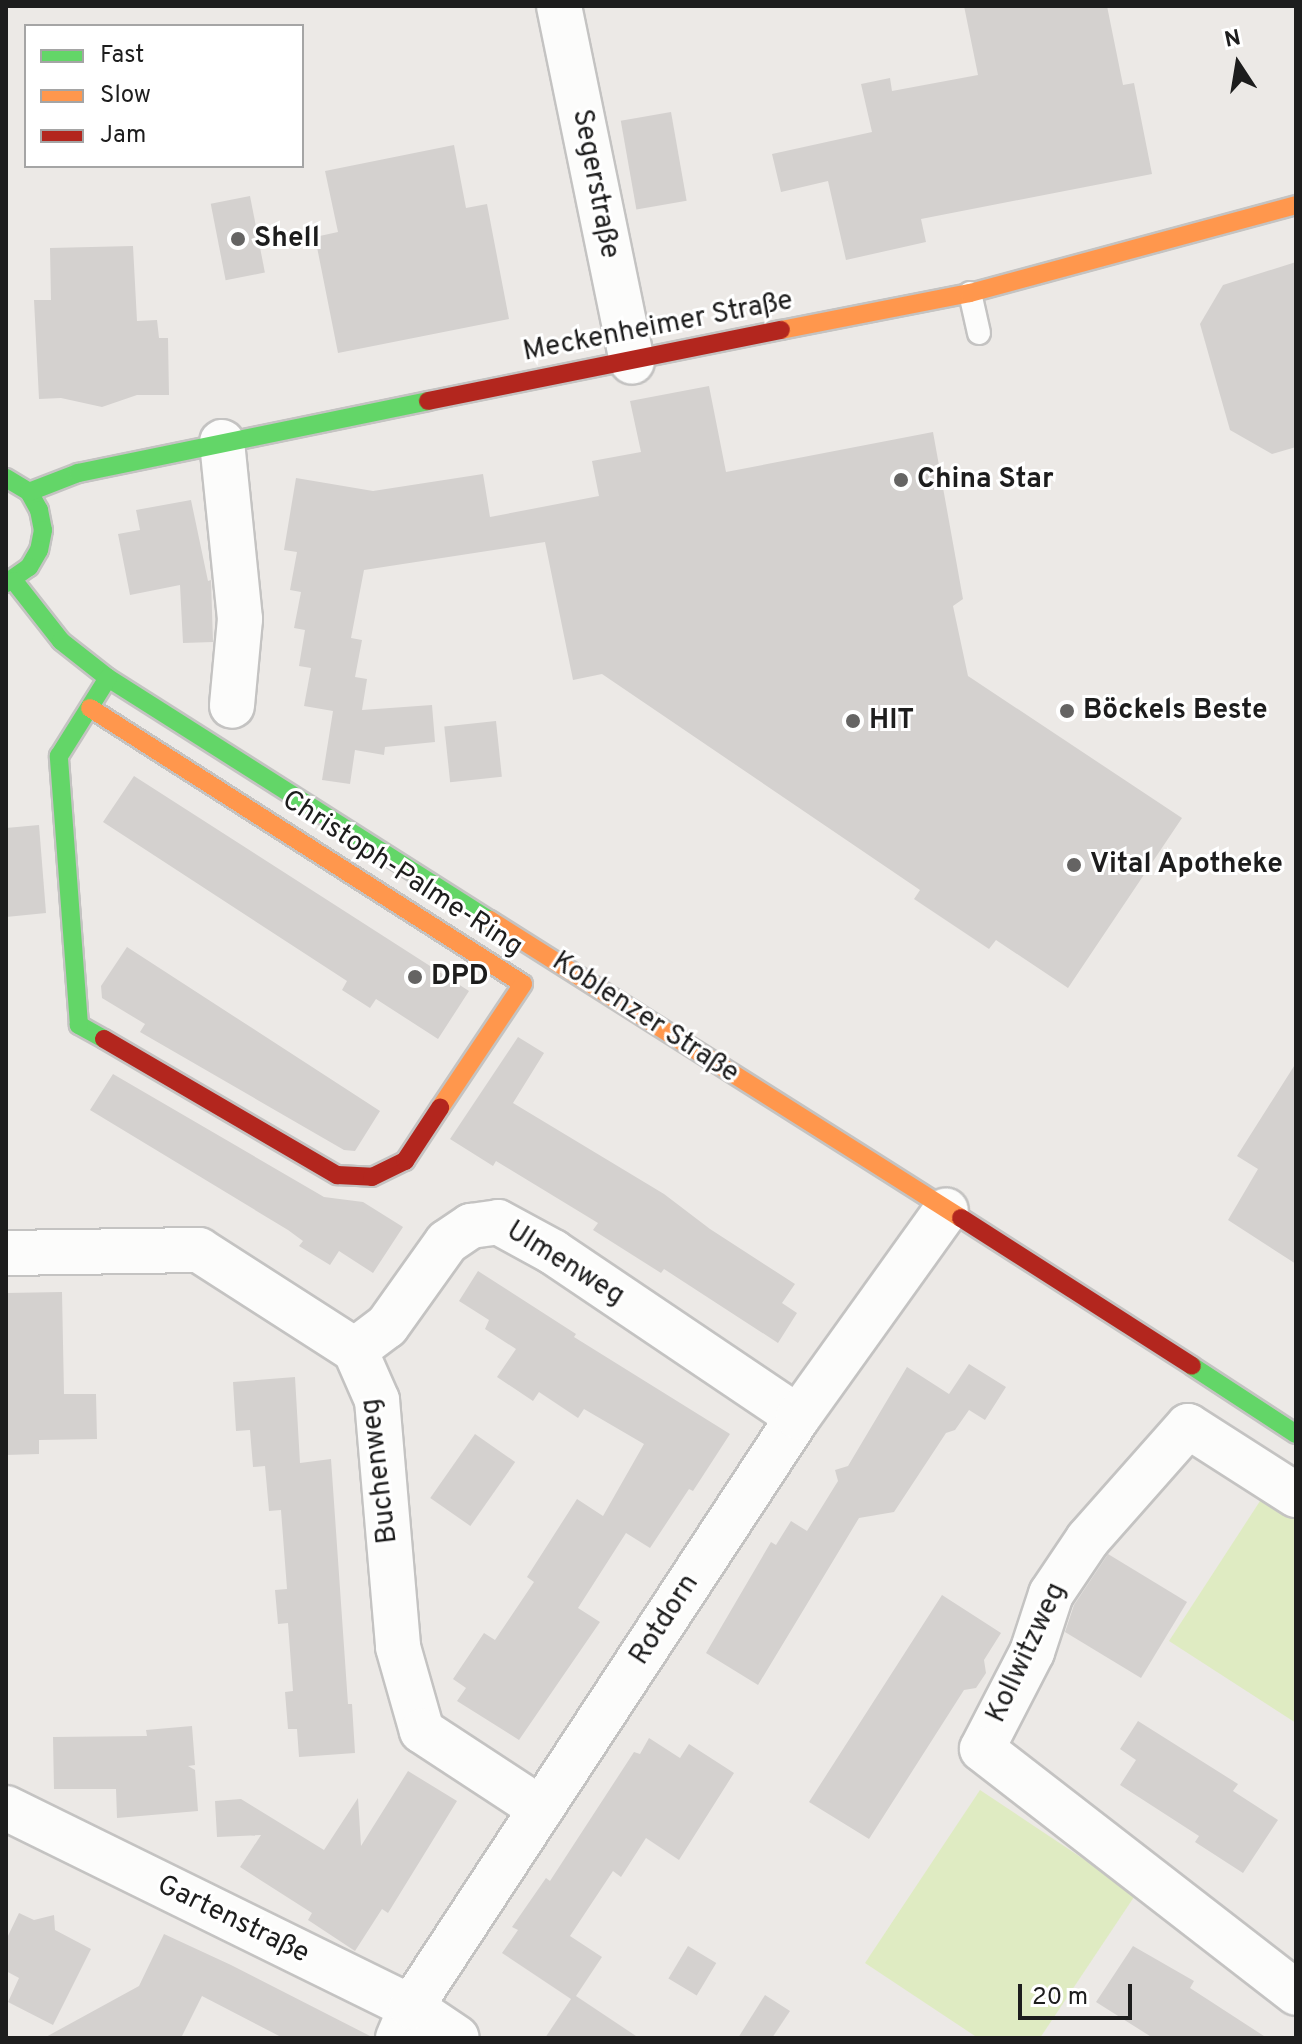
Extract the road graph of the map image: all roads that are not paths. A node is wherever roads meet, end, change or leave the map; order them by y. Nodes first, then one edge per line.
1 (559, 6) edge
2 (1296, 205) edge
3 (970, 293) junction
4 (979, 333) dead end
5 (632, 362) junction
6 (222, 442) junction
7 (6, 478) edge
8 (29, 492) junction
9 (10, 582) edge
10 (108, 678) junction
11 (232, 706) dead end
12 (90, 708) junction
13 (533, 969) junction
14 (946, 1210) junction
15 (6, 1253) edge
16 (355, 1350) junction
17 (798, 1417) junction
18 (1296, 1434) edge
19 (1296, 1495) edge
20 (6, 1808) edge
21 (541, 1809) junction
22 (1296, 1993) edge
23 (404, 2023) edge
24 (457, 2038) edge

1 - 5 street, Segerstraße
2 - 3 street, Meckenheimer Straße
3 - 4 lane
3 - 5 street, Meckenheimer Straße
5 - 6 street, Meckenheimer Straße
6 - 8 street, Meckenheimer Straße
6 - 11 street
7 - 8 street
8 - 9 street
9 - 10 street, Koblenzer Straße
10 - 12 street, Christoph-Palme-Ring
10 - 13 street, Koblenzer Straße
12 - 13 street, Christoph-Palme-Ring
12 - 13 street, Christoph-Palme-Ring
13 - 14 street, Koblenzer Straße
14 - 17 street, Rotdorn
14 - 18 street, Koblenzer Straße
15 - 16 street
16 - 17 street, Ulmenweg
16 - 21 street, Buchenweg
17 - 21 street, Rotdorn
19 - 22 street, Kollwitzweg
20 - 23 street, Gartenstraße
21 - 23 street, Rotdorn
23 - 24 street, Gartenstraße

